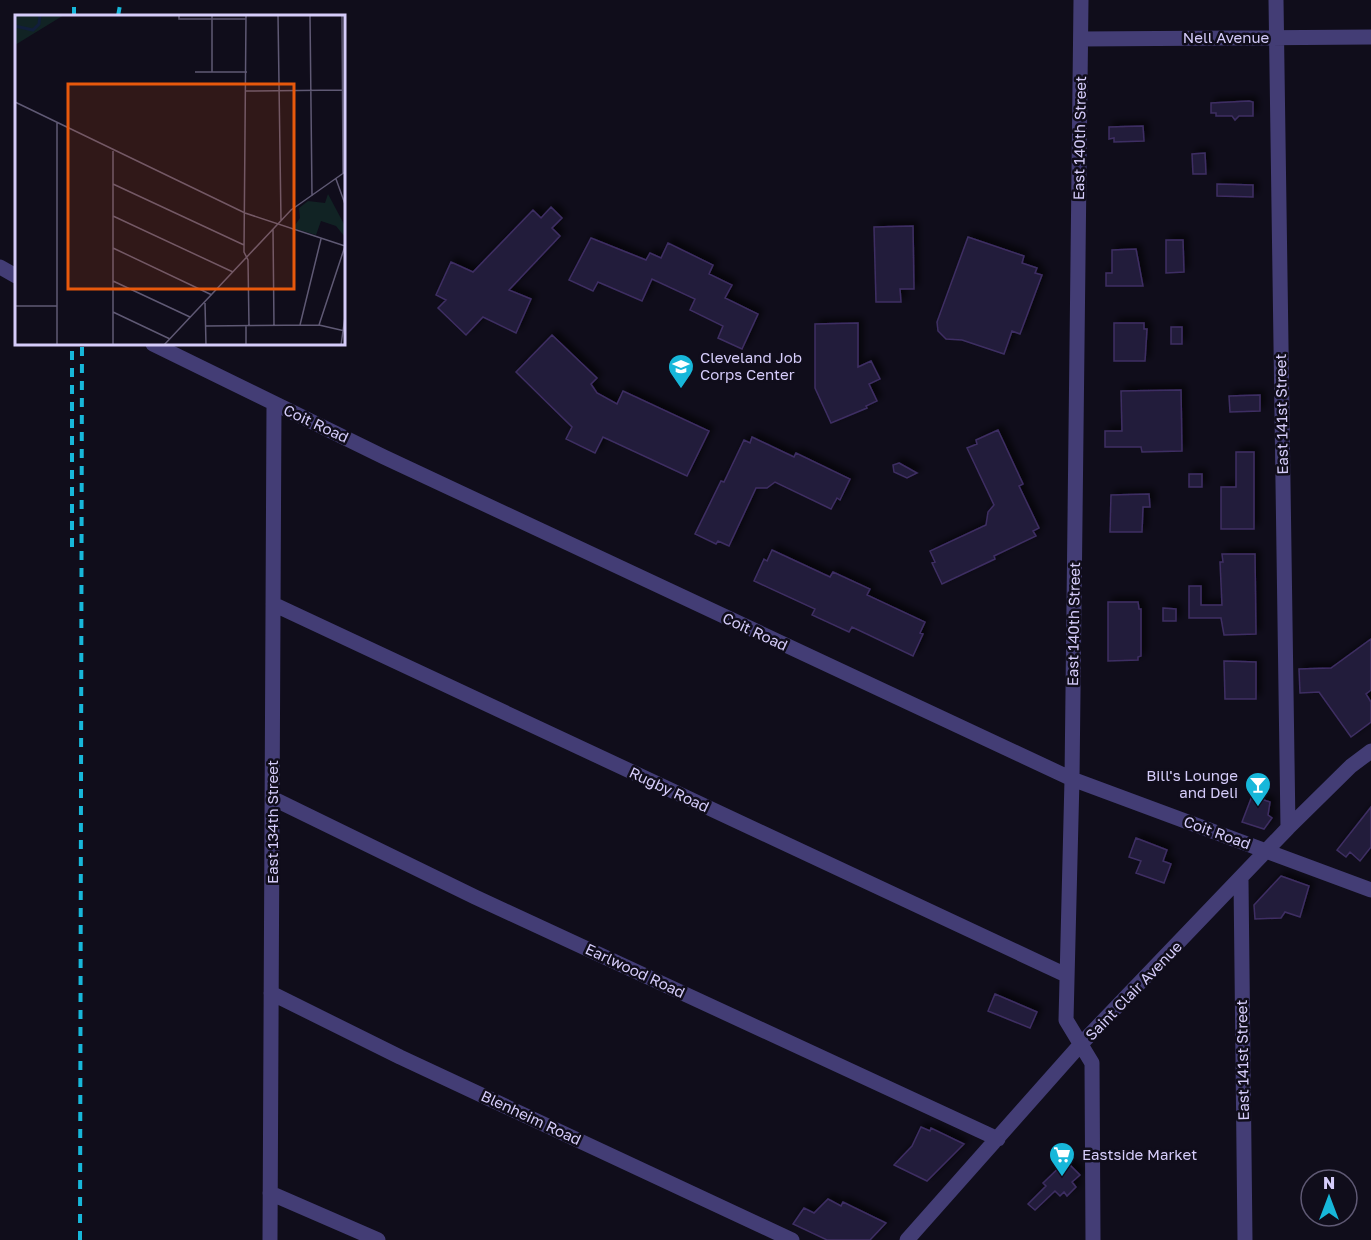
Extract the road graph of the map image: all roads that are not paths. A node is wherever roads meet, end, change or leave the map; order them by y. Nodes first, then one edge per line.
1 (1081, 0) edge
2 (1276, 0) edge
3 (1371, 37) edge
4 (1277, 38) junction
5 (1081, 39) junction
6 (0, 267) edge
7 (15, 275) edge
8 (155, 345) edge
9 (274, 404) junction
10 (273, 604) junction
11 (1371, 751) edge
12 (1072, 779) junction
13 (274, 799) junction
14 (1288, 828) junction
15 (1268, 851) junction
16 (1241, 880) junction
17 (1371, 890) edge
18 (1066, 975) junction
19 (271, 993) junction
20 (1080, 1045) junction
21 (998, 1139) junction
22 (270, 1193) junction
23 (270, 1240) edge
24 (378, 1240) edge
25 (792, 1240) edge
26 (907, 1240) edge
27 (1093, 1240) edge
28 (1245, 1240) edge

1 - 5 street, East 140th Street
2 - 4 street, East 141st Street
3 - 4 street, Nell Avenue
4 - 5 street, Nell Avenue
4 - 14 street, East 141st Street
5 - 12 street, East 140th Street
6 - 7 street
8 - 9 street, Coit Road
9 - 10 street, East 134th Street
9 - 12 street, Coit Road
10 - 13 street, East 134th Street
10 - 18 street, Rugby Road
11 - 14 street, Saint Clair Avenue
12 - 15 street, Coit Road
12 - 18 street, East 140th Street
13 - 19 street, East 134th Street
13 - 21 street, Earlwood Road
14 - 15 street, Saint Clair Avenue
15 - 16 street, Saint Clair Avenue
15 - 17 street, Coit Road
16 - 20 street, Saint Clair Avenue
16 - 28 street, East 141st Street
18 - 20 street, East 140th Street
19 - 22 street, East 134th Street
19 - 25 street, Blenheim Road
20 - 21 street, Saint Clair Avenue
20 - 27 street, East 140th Street
21 - 26 street, Saint Clair Avenue
22 - 23 street, East 134th Street
22 - 24 street

